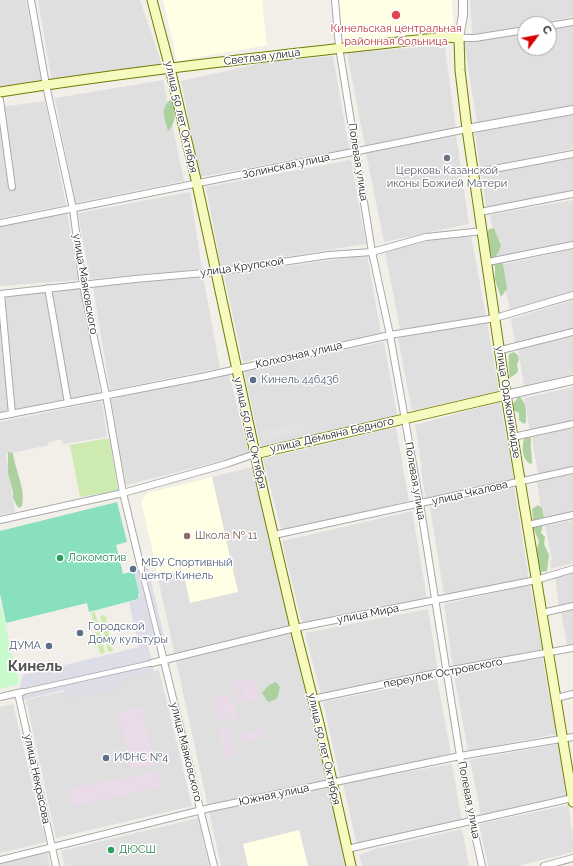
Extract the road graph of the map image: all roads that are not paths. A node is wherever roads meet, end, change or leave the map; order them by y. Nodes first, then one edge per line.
1 (31, 0) edge
2 (152, 0) edge
3 (335, 0) edge
4 (463, 0) edge
5 (573, 22) edge
6 (557, 25) edge
7 (517, 31) edge
8 (459, 38) junction
9 (339, 47) junction
10 (170, 68) junction
11 (46, 85) junction
12 (0, 92) edge
13 (0, 100) edge
14 (573, 110) edge
15 (467, 129) junction
16 (356, 151) junction
17 (573, 154) edge
18 (473, 173) junction
19 (197, 184) junction
20 (12, 187) dead end
21 (573, 194) edge
22 (72, 209) junction
23 (480, 212) junction
24 (0, 223) edge
25 (483, 231) junction
26 (573, 245) edge
27 (372, 252) junction
28 (488, 262) junction
29 (216, 272) junction
30 (83, 285) junction
31 (48, 288) junction
32 (0, 294) edge
33 (573, 295) edge
34 (495, 318) junction
35 (573, 332) edge
36 (390, 335) junction
37 (501, 350) junction
38 (236, 369) junction
39 (573, 380) edge
40 (106, 395) junction
41 (506, 395) junction
42 (68, 403) junction
43 (12, 414) junction
44 (0, 416) edge
45 (404, 418) junction
46 (573, 424) edge
47 (513, 437) junction
48 (255, 454) junction
49 (573, 470) edge
50 (521, 482) junction
51 (123, 493) junction
52 (420, 504) junction
53 (573, 516) edge
54 (0, 520) edge
55 (528, 525) junction
56 (274, 535) junction
57 (141, 568) joint
58 (573, 569) edge
59 (536, 580) junction
60 (435, 601) junction
61 (573, 606) edge
62 (542, 612) junction
63 (295, 628) junction
64 (158, 637) joint
65 (573, 648) edge
66 (549, 652) junction
67 (164, 660) junction
68 (152, 663) joint
69 (446, 671) junction
70 (20, 692) junction
71 (573, 694) edge
72 (0, 697) edge
73 (556, 698) junction
74 (313, 699) junction
75 (573, 737) edge
76 (562, 739) junction
77 (460, 756) junction
78 (332, 783) junction
79 (573, 800) edge
80 (201, 811) junction
81 (472, 821) junction
82 (52, 846) junction
83 (347, 849) junction
84 (573, 858) edge
85 (0, 860) edge
86 (56, 866) edge
87 (214, 866) edge
88 (351, 866) edge
89 (482, 866) edge
90 (544, 866) edge

1 - 11 street, улица Маяковского
2 - 10 main road, улица 50 лет Октября
3 - 9 street, Полевая улица
4 - 8 street, улица Орджоникидзе
5 - 6 street
7 - 8 street, Светлая улица
8 - 9 main road, Светлая улица
8 - 15 main road, улица Орджоникидзе
9 - 10 main road, Светлая улица
9 - 16 street, Полевая улица
10 - 11 main road, Светлая улица
10 - 19 main road, улица 50 лет Октября
11 - 12 main road, Светлая улица
11 - 22 street, улица Маяковского
13 - 20 street
14 - 15 street, Золинская улица
15 - 16 street, Золинская улица
15 - 18 main road, улица Орджоникидзе
16 - 19 street, Золинская улица
16 - 27 street, Полевая улица
17 - 18 street
18 - 23 main road, улица Орджоникидзе
19 - 22 street, Золинская улица
19 - 29 main road, улица 50 лет Октября
21 - 23 street
22 - 24 street, Золинская улица
22 - 30 street, улица Маяковского
23 - 25 main road, улица Орджоникидзе
25 - 27 street, улица Крупской
25 - 28 main road, улица Орджоникидзе
26 - 28 street
27 - 29 street, улица Крупской
27 - 36 street, Полевая улица
28 - 34 main road, улица Орджоникидзе
29 - 30 street, улица Крупской
29 - 38 main road, улица 50 лет Октября
30 - 31 street, улица Крупской
30 - 40 street, улица Маяковского
31 - 32 street, улица Крупской
31 - 42 street
32 - 43 street
33 - 34 street, Колхозная улица
34 - 36 street, Колхозная улица
34 - 37 main road, улица Орджоникидзе
35 - 37 street
36 - 38 street, Колхозная улица
36 - 45 street, Полевая улица
37 - 41 main road, улица Орджоникидзе
38 - 40 street, Колхозная улица
38 - 48 main road, улица 50 лет Октября
39 - 41 street, улица Демьяна Бедного
40 - 42 street, Колхозная улица
40 - 51 street, улица Маяковского
41 - 45 main road, улица Демьяна Бедного
41 - 47 main road, улица Орджоникидзе
42 - 43 street, Колхозная улица
43 - 44 street, Колхозная улица
45 - 48 main road, улица Демьяна Бедного
45 - 52 street, Полевая улица
46 - 47 street
47 - 50 main road, улица Орджоникидзе
48 - 51 street, улица Демьяна Бедного
48 - 56 main road, улица 50 лет Октября
49 - 50 street, улица Чкалова
50 - 52 street, улица Чкалова
50 - 55 main road, улица Орджоникидзе
51 - 54 street, улица Демьяна Бедного
51 - 57 street, улица Маяковского
52 - 56 street, улица Чкалова
52 - 60 street, Полевая улица
53 - 55 street
55 - 59 main road, улица Орджоникидзе
56 - 63 main road, улица 50 лет Октября
57 - 64 street
58 - 59 street, улица Мира
59 - 60 street, улица Мира
59 - 62 main road, улица Орджоникидзе
60 - 63 street, улица Мира
60 - 69 street, Полевая улица
61 - 62 street
62 - 66 main road, улица Орджоникидзе
63 - 67 street, улица Мира
63 - 74 main road, улица 50 лет Октября
64 - 67 street, улица Маяковского
65 - 66 street, переулок Островского
66 - 69 street, переулок Островского
66 - 73 main road, улица Орджоникидзе
67 - 68 street, улица Мира
67 - 80 street, улица Маяковского
68 - 70 street
69 - 74 street, переулок Островского
69 - 77 street, Полевая улица
70 - 72 street
70 - 82 street, улица Некрасова
71 - 73 street
73 - 76 main road, улица Орджоникидзе
74 - 78 main road, улица 50 лет Октября
75 - 76 street, Южная улица
76 - 77 street, Южная улица
76 - 79 main road, улица Орджоникидзе
77 - 78 street, Южная улица
77 - 81 street, Полевая улица
78 - 80 street, Южная улица
78 - 83 main road, улица 50 лет Октября
79 - 81 street
80 - 82 street, Южная улица
80 - 87 street, улица Маяковского
81 - 83 street
81 - 89 street, Полевая улица
82 - 85 street, Южная улица
82 - 86 street, улица Некрасова
83 - 88 main road, улица 50 лет Октября
84 - 90 street

